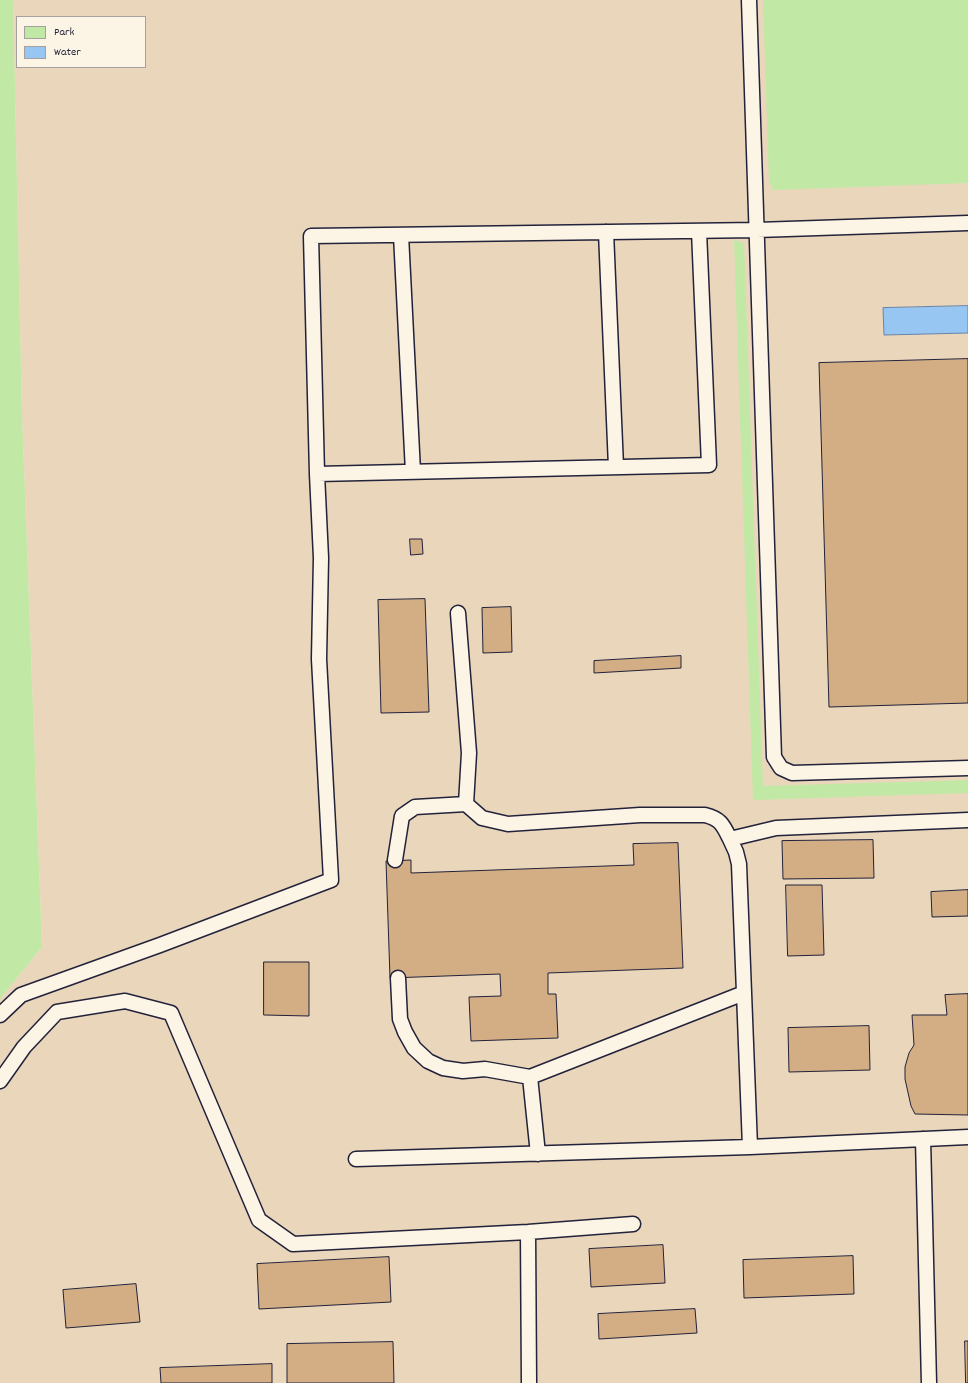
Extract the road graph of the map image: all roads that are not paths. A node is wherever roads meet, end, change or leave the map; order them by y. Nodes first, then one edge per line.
1 (749, 0) edge
2 (968, 223) edge
3 (698, 230) junction
4 (757, 230) junction
5 (606, 232) junction
6 (401, 235) junction
7 (616, 467) junction
8 (413, 472) junction
9 (317, 474) junction
10 (458, 613) dead end
11 (968, 768) edge
12 (466, 804) junction
13 (968, 820) edge
14 (730, 839) junction
15 (395, 860) dead end
16 (398, 978) dead end
17 (744, 993) junction
18 (0, 1015) edge
19 (530, 1077) junction
20 (0, 1081) edge
21 (968, 1137) edge
22 (923, 1139) junction
23 (750, 1147) junction
24 (538, 1154) junction
25 (356, 1159) dead end
26 (632, 1224) dead end
27 (528, 1232) junction
28 (529, 1383) edge
29 (929, 1383) edge

1 - 4 lane
2 - 4 lane
3 - 4 lane
3 - 5 lane
3 - 7 lane
4 - 11 lane
5 - 6 lane
5 - 7 lane
6 - 8 lane
6 - 9 lane
7 - 8 lane
8 - 9 lane
9 - 18 lane
10 - 12 lane
12 - 14 lane
12 - 15 lane
13 - 14 lane
14 - 17 lane
16 - 19 lane
17 - 19 lane
17 - 23 lane
19 - 24 lane
20 - 27 lane
21 - 22 lane
22 - 23 lane
22 - 29 lane
23 - 24 lane
24 - 25 lane
26 - 27 lane
27 - 28 lane

